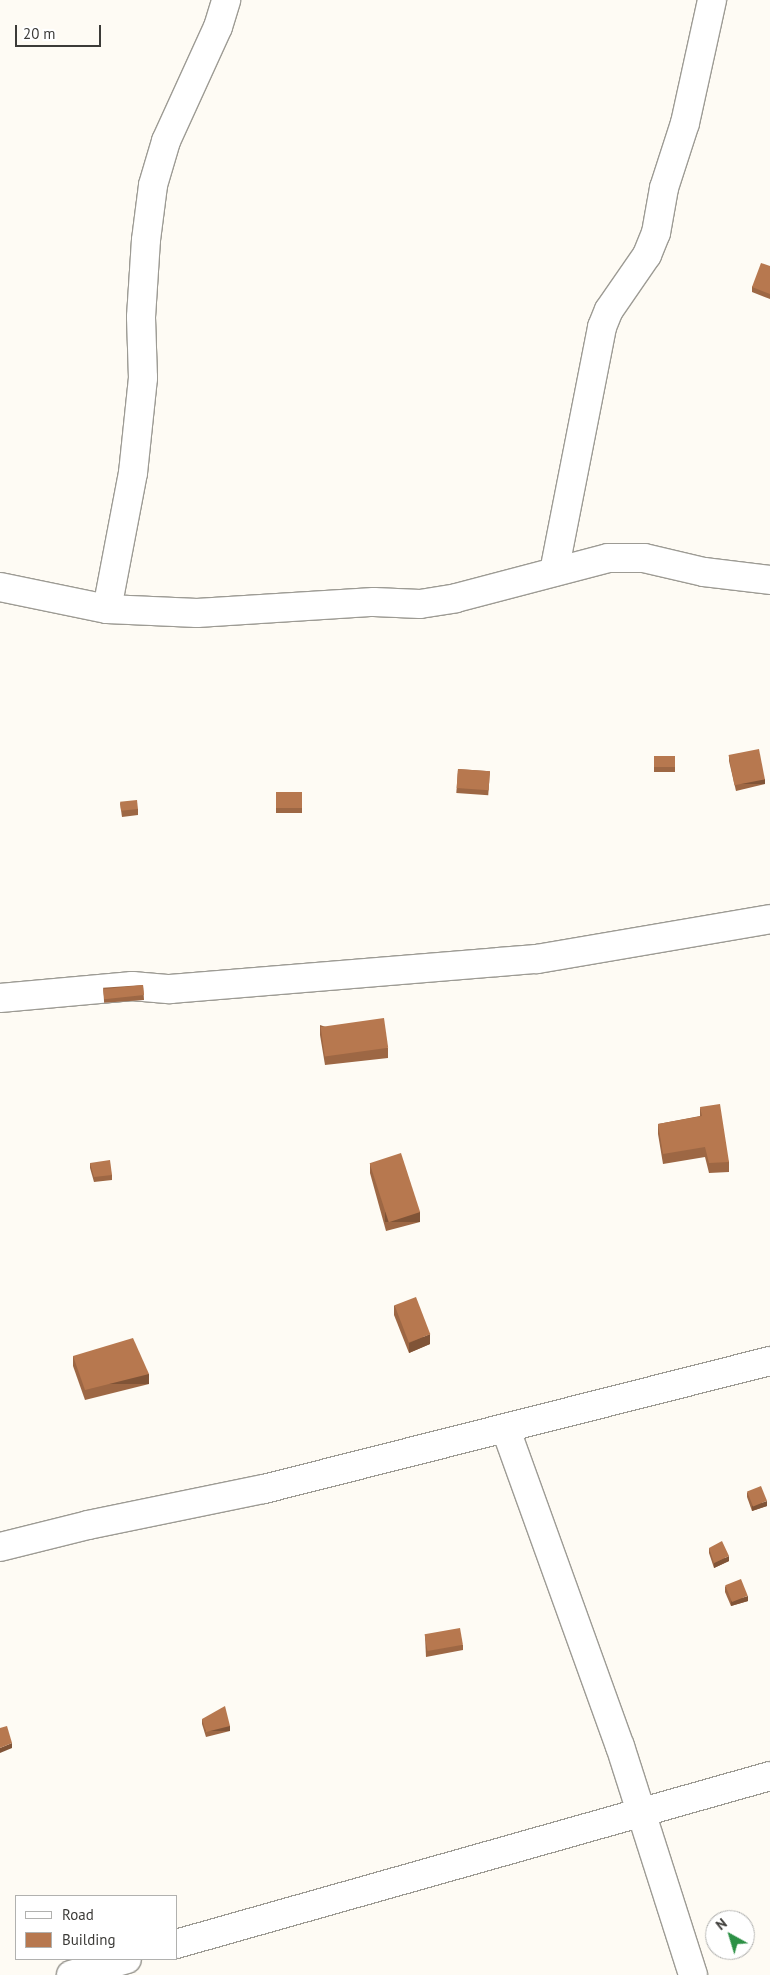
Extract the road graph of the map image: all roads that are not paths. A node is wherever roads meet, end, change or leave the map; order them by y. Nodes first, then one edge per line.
1 (226, 0) edge
2 (712, 0) edge
3 (554, 572) junction
4 (770, 580) edge
5 (0, 587) edge
6 (107, 609) junction
7 (770, 919) edge
8 (0, 998) edge
9 (770, 1361) edge
10 (506, 1430) junction
11 (0, 1547) edge
12 (770, 1776) edge
13 (642, 1812) junction
14 (178, 1943) edge
15 (124, 1960) edge
16 (71, 1975) edge
17 (693, 1975) edge

1 - 6 street
2 - 3 street
3 - 4 street
3 - 6 street
5 - 6 street
7 - 8 street
9 - 10 street
10 - 11 street
10 - 13 street
12 - 13 street
13 - 14 street
13 - 17 street
15 - 16 street

